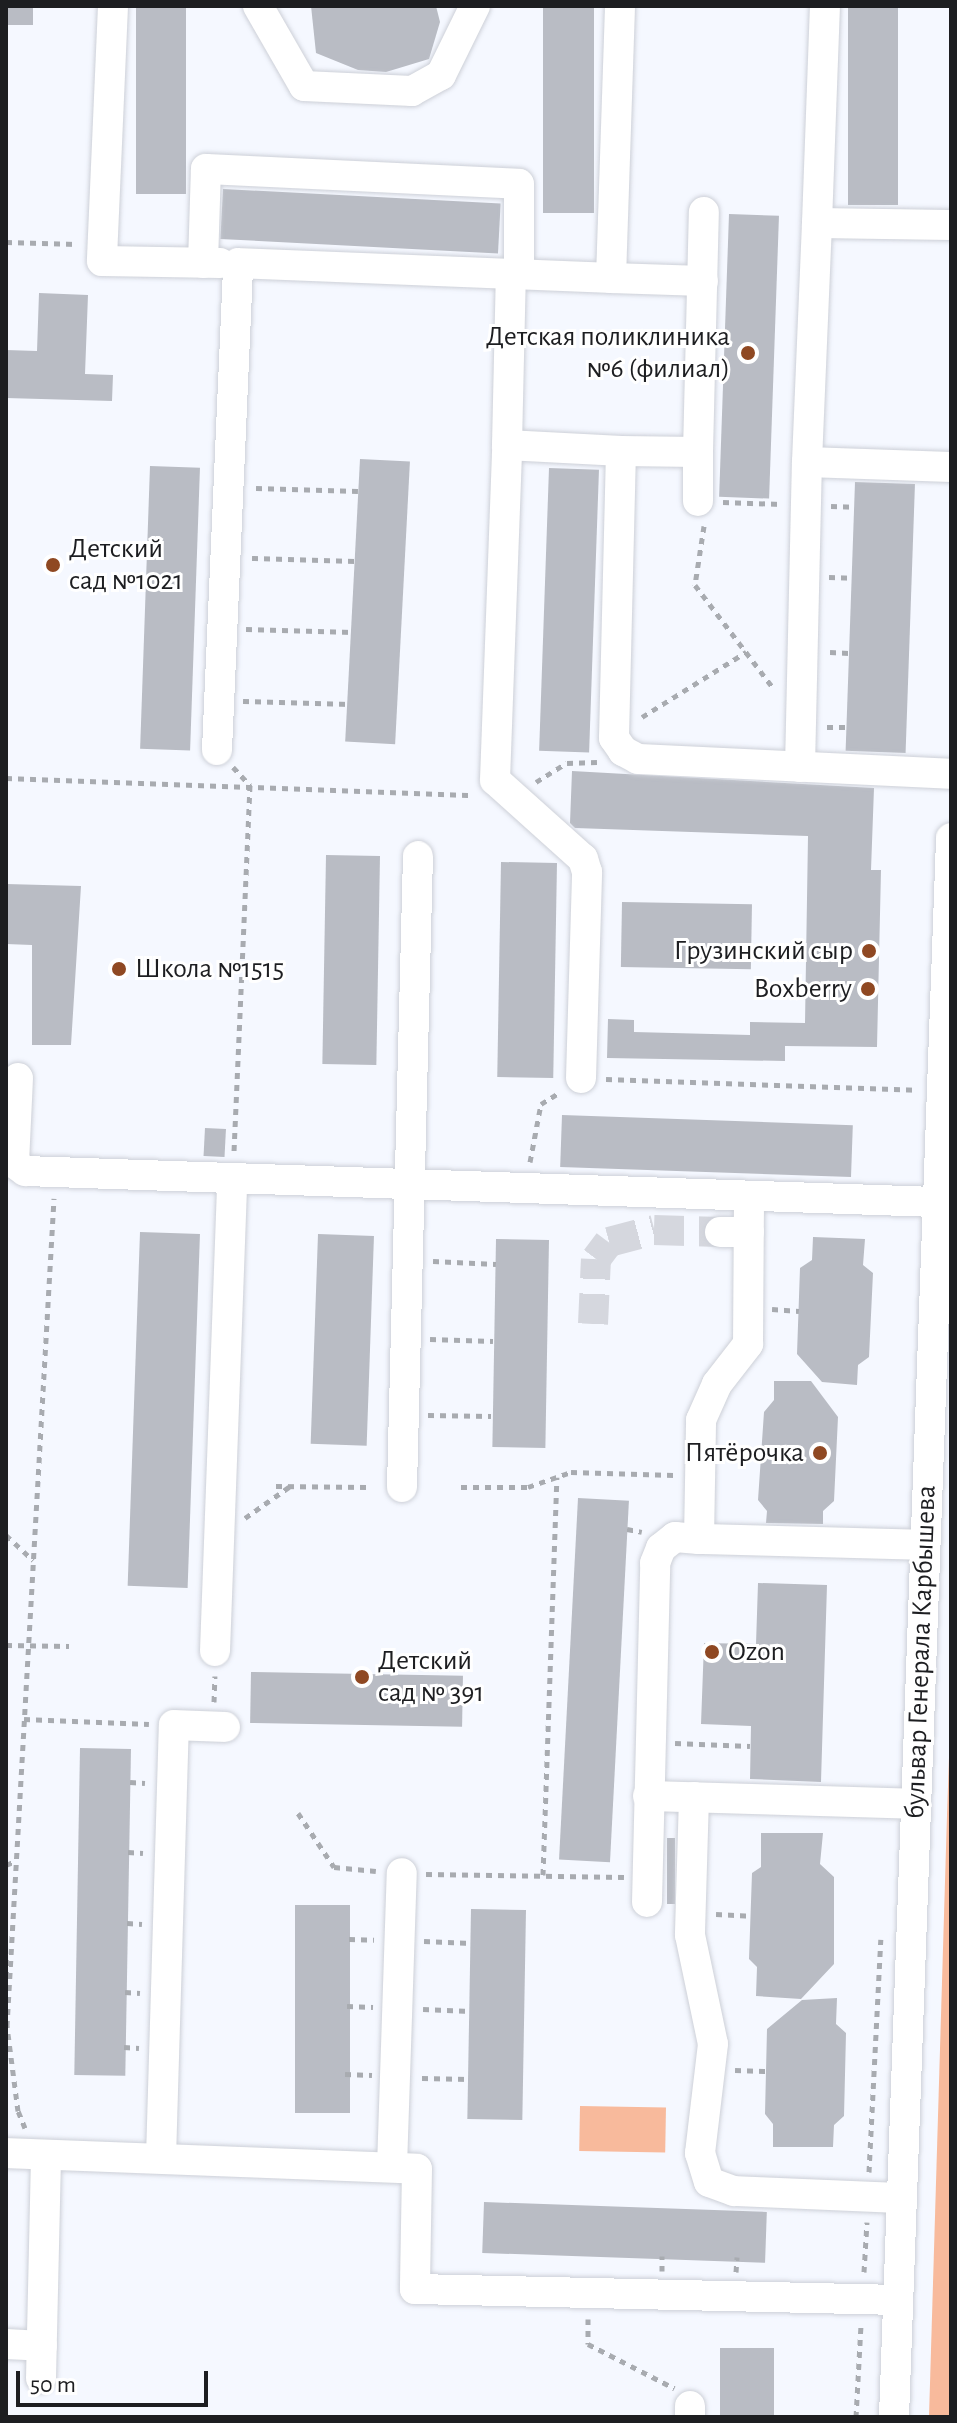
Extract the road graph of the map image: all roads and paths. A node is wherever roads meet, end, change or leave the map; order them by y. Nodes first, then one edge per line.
1 (113, 6) edge
2 (258, 6) edge
3 (475, 6) edge
4 (620, 6) edge
5 (825, 6) edge
6 (704, 212) dead end
7 (817, 223) junction
8 (951, 225) edge
9 (6, 242) edge
10 (102, 244) junction
11 (203, 263) junction
12 (238, 263) junction
13 (515, 274) junction
14 (611, 278) junction
15 (703, 281) junction
16 (507, 445) junction
17 (621, 451) junction
18 (698, 452) junction
19 (807, 462) junction
20 (951, 467) edge
21 (227, 487) junction
22 (358, 491) dead end
23 (703, 502) junction
24 (804, 505) junction
25 (224, 557) junction
26 (355, 561) dead end
27 (221, 628) junction
28 (353, 632) dead end
29 (746, 652) junction
30 (219, 700) junction
31 (350, 704) dead end
32 (801, 723) junction
33 (619, 743) junction
34 (217, 750) joint
35 (800, 767) junction
36 (951, 774) edge
37 (6, 778) edge
38 (250, 785) junction
39 (513, 796) junction
40 (951, 838) edge
41 (418, 856) dead end
42 (18, 1078) dead end
43 (581, 1078) junction
44 (941, 1091) junction
45 (232, 1178) junction
46 (54, 1185) dead end
47 (407, 1185) junction
48 (525, 1189) junction
49 (749, 1196) junction
50 (936, 1202) junction
51 (406, 1260) junction
52 (496, 1264) dead end
53 (405, 1338) junction
54 (493, 1341) dead end
55 (403, 1415) junction
56 (491, 1416) dead end
57 (761, 1456) dead end
58 (700, 1464) junction
59 (557, 1477) junction
60 (276, 1486) dead end
61 (290, 1487) junction
62 (366, 1487) dead end
63 (402, 1487) dead end
64 (461, 1487) dead end
65 (6, 1535) edge
66 (220, 1535) junction
67 (699, 1539) junction
68 (924, 1545) junction
69 (33, 1560) junction
70 (6, 1645) edge
71 (28, 1646) junction
72 (69, 1646) dead end
73 (215, 1651) joint
74 (24, 1719) junction
75 (174, 1725) junction
76 (219, 1727) joint
77 (650, 1742) junction
78 (750, 1746) dead end
79 (670, 1797) junction
80 (915, 1804) junction
81 (298, 1813) dead end
82 (670, 1838) dead end
83 (16, 1861) junction
84 (6, 1865) edge
85 (646, 1870) junction
86 (402, 1873) junction
87 (543, 1875) junction
88 (647, 1902) dead end
89 (881, 1929) dead end
90 (6, 2153) edge
91 (41, 2155) junction
92 (161, 2158) junction
93 (392, 2167) junction
94 (868, 2196) junction
95 (902, 2198) junction
96 (587, 2293) junction
97 (862, 2300) junction
98 (898, 2300) junction
99 (6, 2344) edge
100 (42, 2346) junction
101 (41, 2378) dead end
102 (690, 2412) edge
103 (856, 2417) edge
104 (894, 2417) edge

1 - 10 street
2 - 3 street
4 - 14 street
5 - 7 street
6 - 15 street
7 - 8 street
7 - 19 street
9 - 10 path
10 - 11 street
11 - 12 street
11 - 13 street
12 - 13 street
12 - 21 street
13 - 14 street
13 - 16 street
14 - 15 street
15 - 18 street
16 - 17 street
16 - 39 street
17 - 18 street
17 - 33 street
18 - 23 street
19 - 20 street
19 - 24 street
21 - 22 path
21 - 25 street
23 - 24 path
23 - 29 path
24 - 32 street
25 - 26 path
25 - 27 street
27 - 28 path
27 - 30 street
29 - 32 path
29 - 33 path
30 - 31 path
30 - 34 street
32 - 35 street
33 - 35 street
33 - 39 path
34 - 38 path
35 - 36 street
37 - 38 path
38 - 39 path
38 - 45 path
39 - 43 street
40 - 44 street, бульвар Генерала Карбышева
41 - 47 street
42 - 45 street
43 - 44 path
43 - 48 path
44 - 50 street, бульвар Генерала Карбышева
45 - 47 street
45 - 66 street
46 - 69 path
47 - 48 street
47 - 51 street
48 - 49 street
49 - 50 street
49 - 58 street
50 - 68 street, бульвар Генерала Карбышева
51 - 52 path
51 - 53 street
53 - 54 path
53 - 55 street
55 - 56 path
55 - 63 street
57 - 58 path
58 - 59 path
58 - 67 street
59 - 64 path
59 - 87 path
60 - 61 path
61 - 62 path
61 - 66 path
65 - 69 path
66 - 73 street
67 - 68 street
67 - 77 street
68 - 80 street, бульвар Генерала Карбышева
69 - 71 path
70 - 71 path
71 - 72 path
71 - 74 path
73 - 76 path
74 - 75 path
74 - 83 path
75 - 76 street
75 - 92 street
77 - 78 path
77 - 79 street
79 - 80 street
79 - 82 street
79 - 85 street
79 - 94 street
80 - 95 street, бульвар Генерала Карбышева
81 - 86 path
83 - 84 path
83 - 91 path
85 - 87 path
85 - 88 street
86 - 87 path
86 - 93 street
89 - 94 path
90 - 91 street
91 - 92 street
91 - 100 street
92 - 93 street
93 - 96 street
94 - 95 street
94 - 97 path
95 - 98 street, бульвар Генерала Карбышева
96 - 97 street
96 - 102 path
97 - 98 street
97 - 103 path
98 - 104 street, бульвар Генерала Карбышева
99 - 100 street
100 - 101 street

